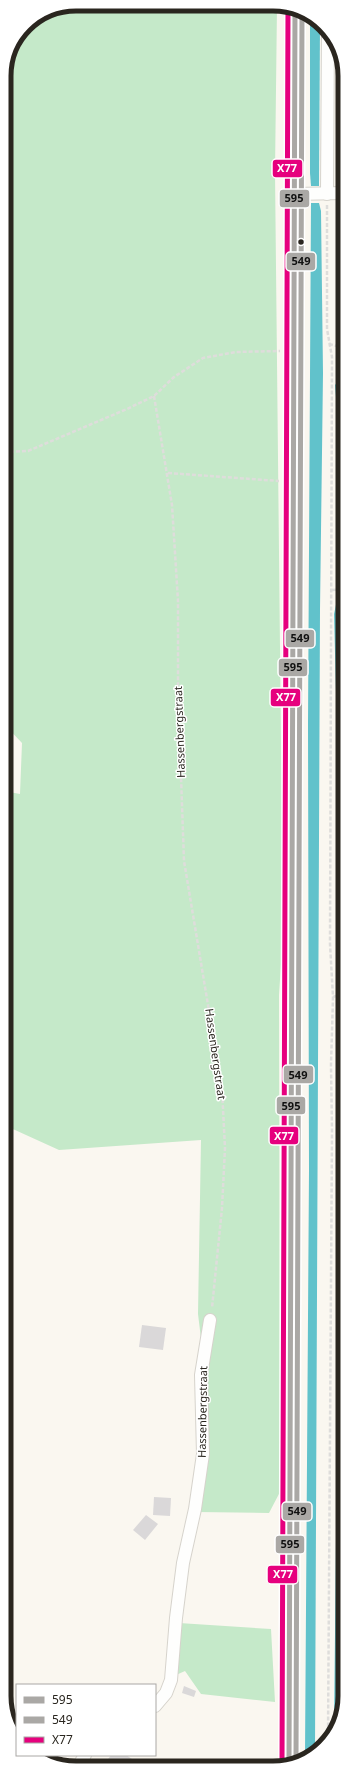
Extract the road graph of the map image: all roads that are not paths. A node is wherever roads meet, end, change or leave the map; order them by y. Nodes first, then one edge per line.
1 (296, 15) edge
2 (332, 49) edge
3 (313, 194) junction
4 (338, 196) edge
5 (210, 1320) road end
6 (156, 1705) edge
7 (289, 1759) edge

1 - 3 main road
2 - 3 street
3 - 4 street
3 - 7 main road
5 - 6 street, Hassenbergstraat

